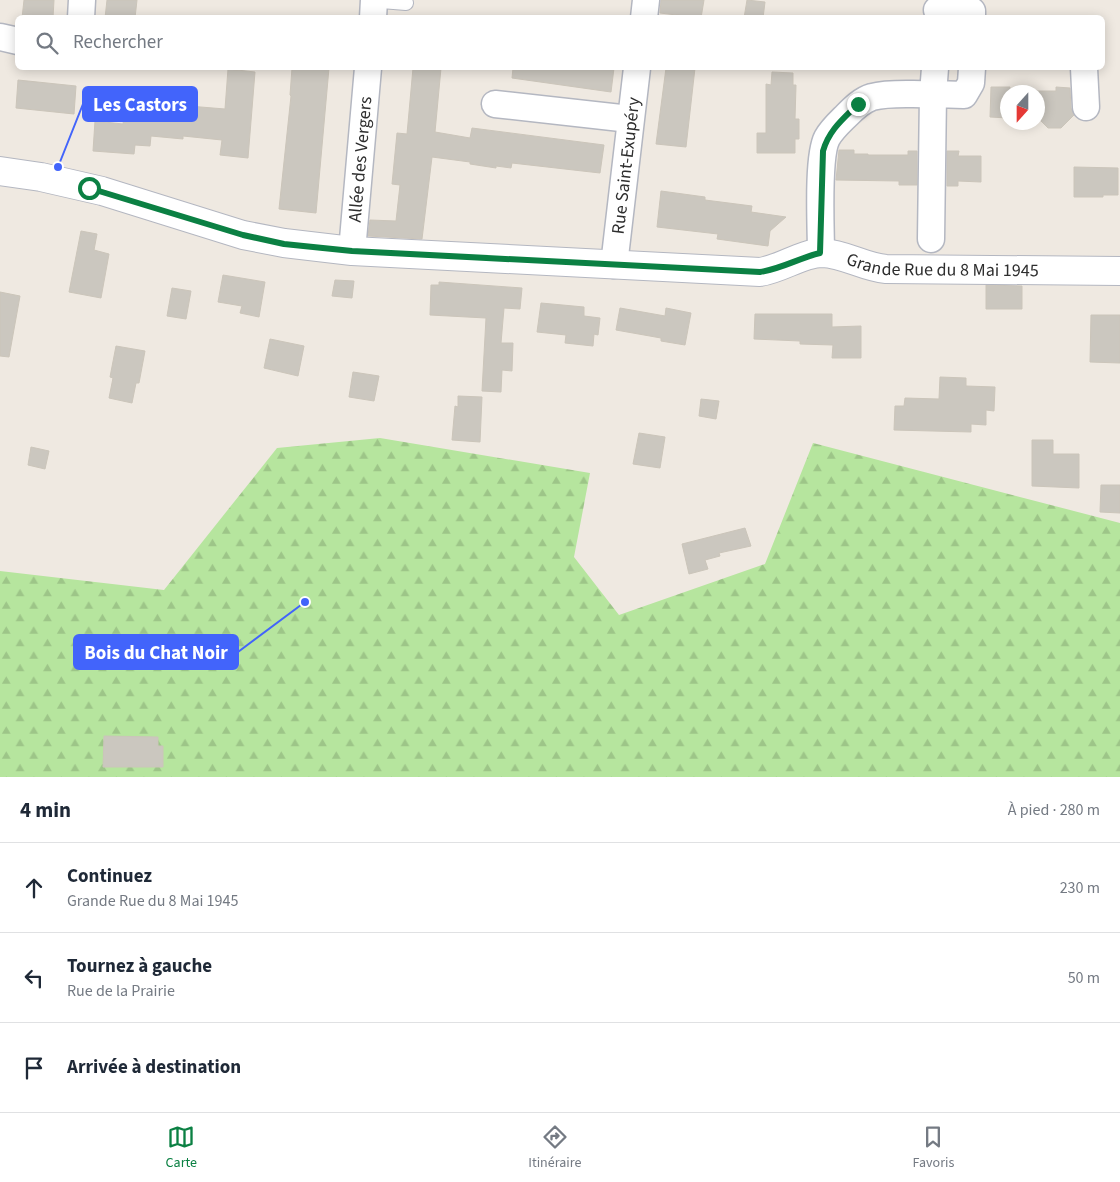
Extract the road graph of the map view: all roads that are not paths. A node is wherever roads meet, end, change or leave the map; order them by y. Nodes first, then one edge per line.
1 (82, 0) edge
2 (368, 0) edge
3 (374, 0) edge
4 (646, 0) edge
5 (406, 3) dead end
6 (935, 9) edge
7 (81, 15) edge
8 (373, 15) edge
9 (644, 15) edge
10 (972, 15) edge
11 (0, 37) edge
12 (15, 40) edge
13 (368, 70) edge
14 (637, 70) edge
15 (935, 70) edge
16 (972, 70) edge
17 (1084, 70) edge
18 (934, 94) junction
19 (495, 104) dead end
20 (1086, 107) dead end
21 (630, 120) junction
22 (0, 171) edge
23 (931, 239) dead end
24 (352, 251) junction
25 (820, 253) junction
26 (614, 265) junction
27 (1120, 271) edge

1 - 7 street
2 - 3 lane
3 - 5 lane
3 - 8 street
4 - 9 street
6 - 10 street
11 - 12 street
13 - 24 street, Allée des Vergers
14 - 21 street, Rue Saint-Exupéry
15 - 18 street
16 - 18 street
17 - 20 street
18 - 23 street
18 - 25 street
19 - 21 street
21 - 26 street, Rue Saint-Exupéry
22 - 24 main road, Grande Rue du 8 Mai 1945
24 - 26 main road, Grande Rue du 8 Mai 1945
25 - 26 main road, Grande Rue du 8 Mai 1945
25 - 27 main road, Grande Rue du 8 Mai 1945

